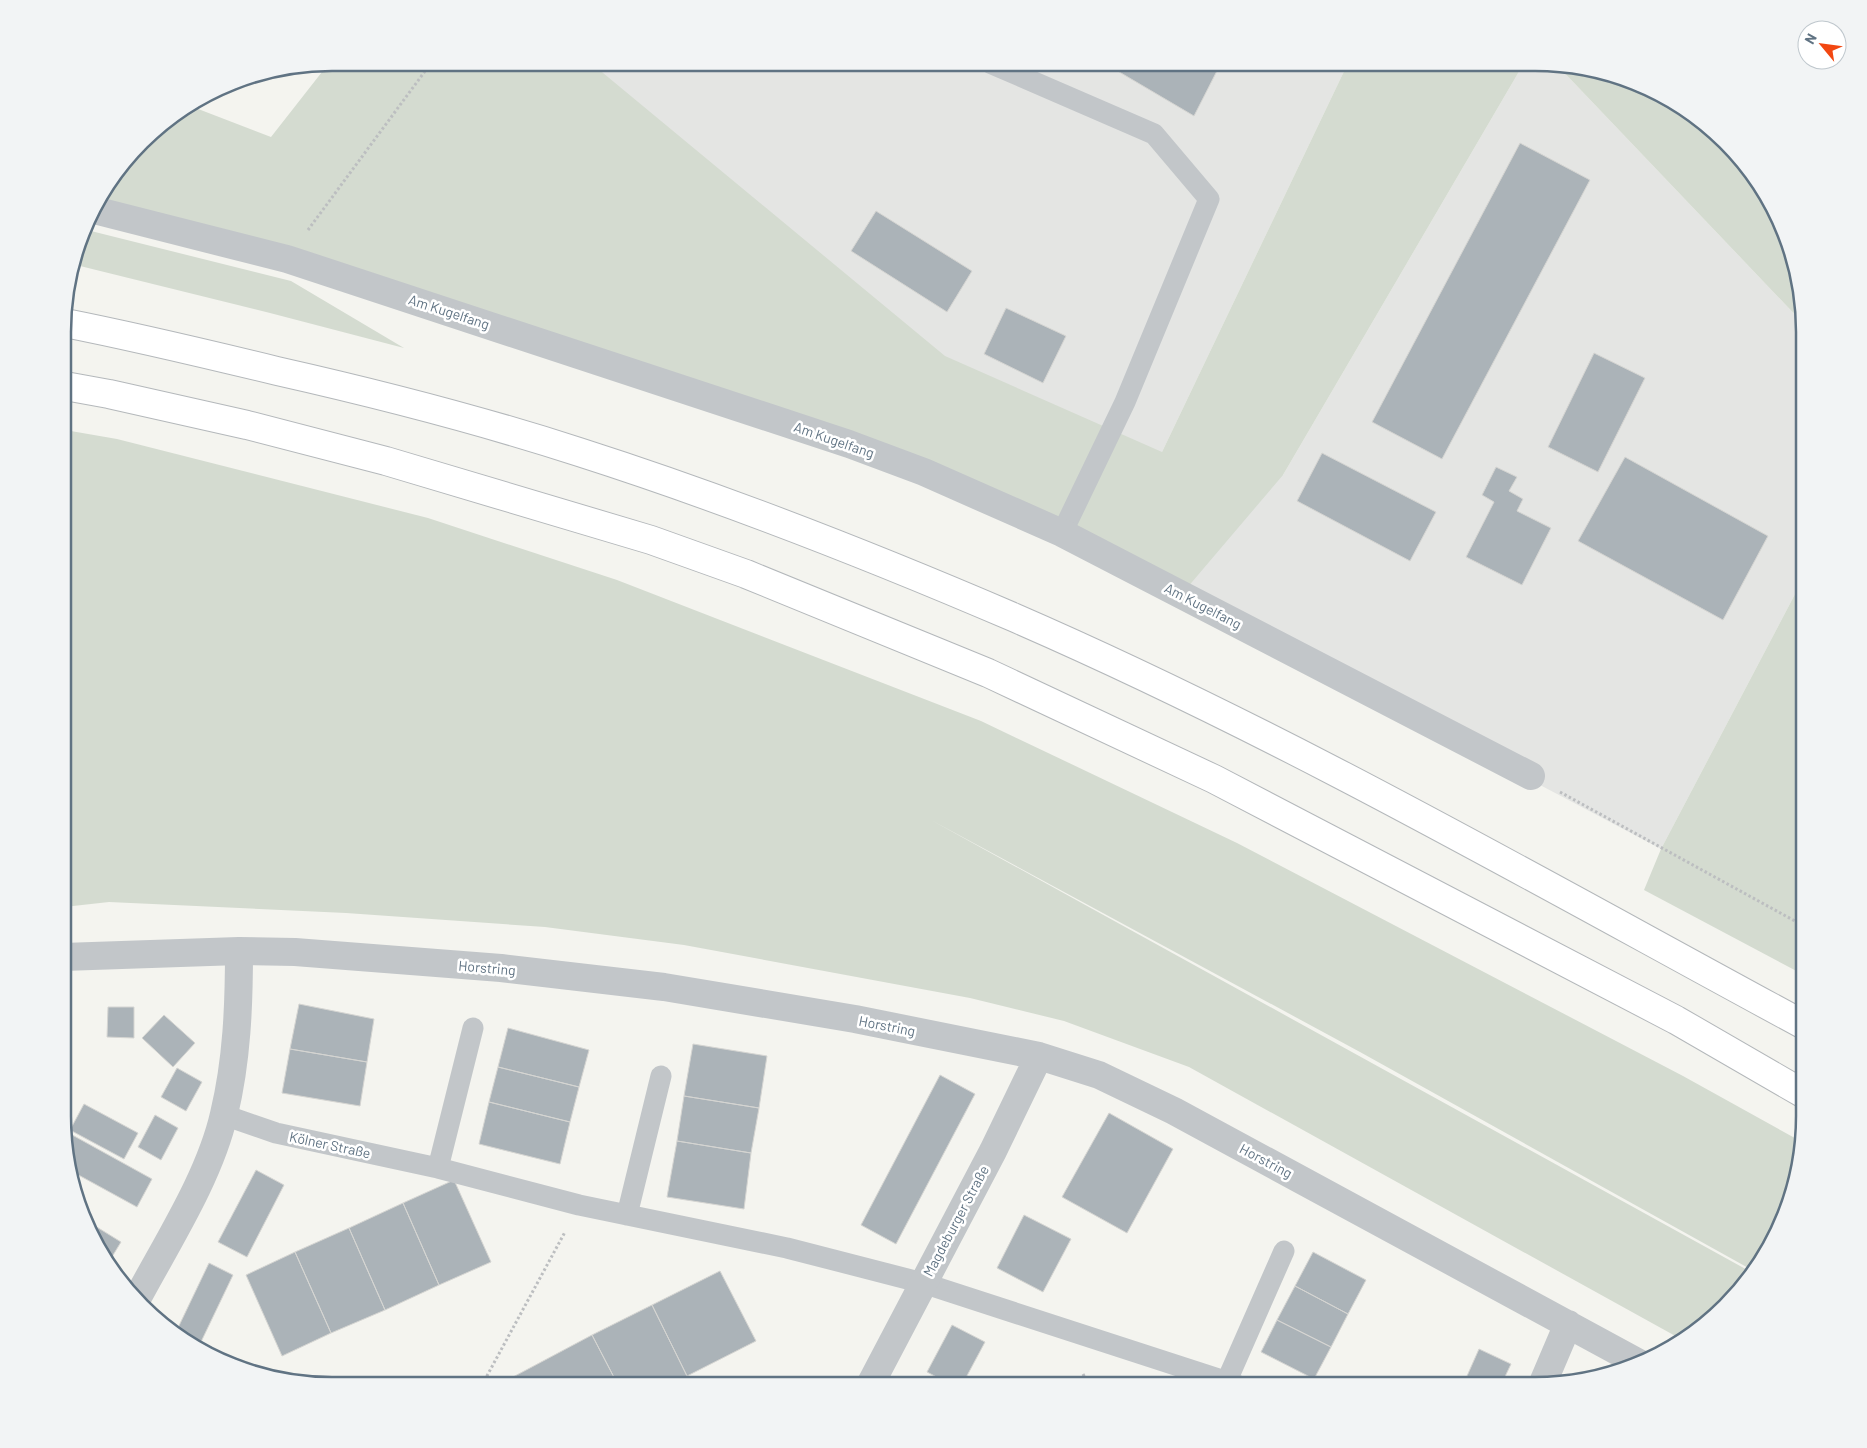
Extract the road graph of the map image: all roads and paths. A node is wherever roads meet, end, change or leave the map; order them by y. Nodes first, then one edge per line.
1 (424, 71) edge
2 (1008, 71) edge
3 (101, 212) edge
4 (288, 259) junction
5 (71, 325) edge
6 (71, 387) edge
7 (1062, 534) junction
8 (1531, 776) joint
9 (1796, 922) edge
10 (239, 950) junction
11 (71, 957) edge
12 (1796, 1021) edge
13 (473, 1028) dead end
14 (1039, 1056) junction
15 (661, 1076) dead end
16 (1796, 1089) edge
17 (224, 1115) junction
18 (438, 1168) junction
19 (579, 1205) junction
20 (627, 1214) junction
21 (1284, 1251) dead end
22 (923, 1283) junction
23 (140, 1292) edge
24 (1568, 1324) junction
25 (1631, 1359) edge
26 (1083, 1374) dead end
27 (1546, 1376) edge
28 (486, 1377) edge
29 (874, 1377) edge
30 (1085, 1377) edge
31 (1208, 1377) edge
32 (1232, 1377) edge

1 - 4 path
2 - 7 lane
3 - 4 street, Am Kugelfang
4 - 7 street, Am Kugelfang
5 - 12 highway
6 - 16 highway
7 - 8 street, Am Kugelfang
8 - 9 path
10 - 11 street, Horstring
10 - 14 street, Horstring
10 - 17 street
13 - 18 lane
14 - 22 street, Magdeburger Straße
14 - 24 street, Horstring
15 - 20 lane
17 - 18 lane, Kölner Straße
17 - 23 street
18 - 19 lane, Kölner Straße
19 - 20 lane, Kölner Straße
19 - 28 path
20 - 22 lane, Kölner Straße
21 - 32 lane
22 - 29 street, Magdeburger Straße
22 - 31 lane, Kölner Straße
24 - 25 street, Horstring
24 - 27 street
26 - 30 path

